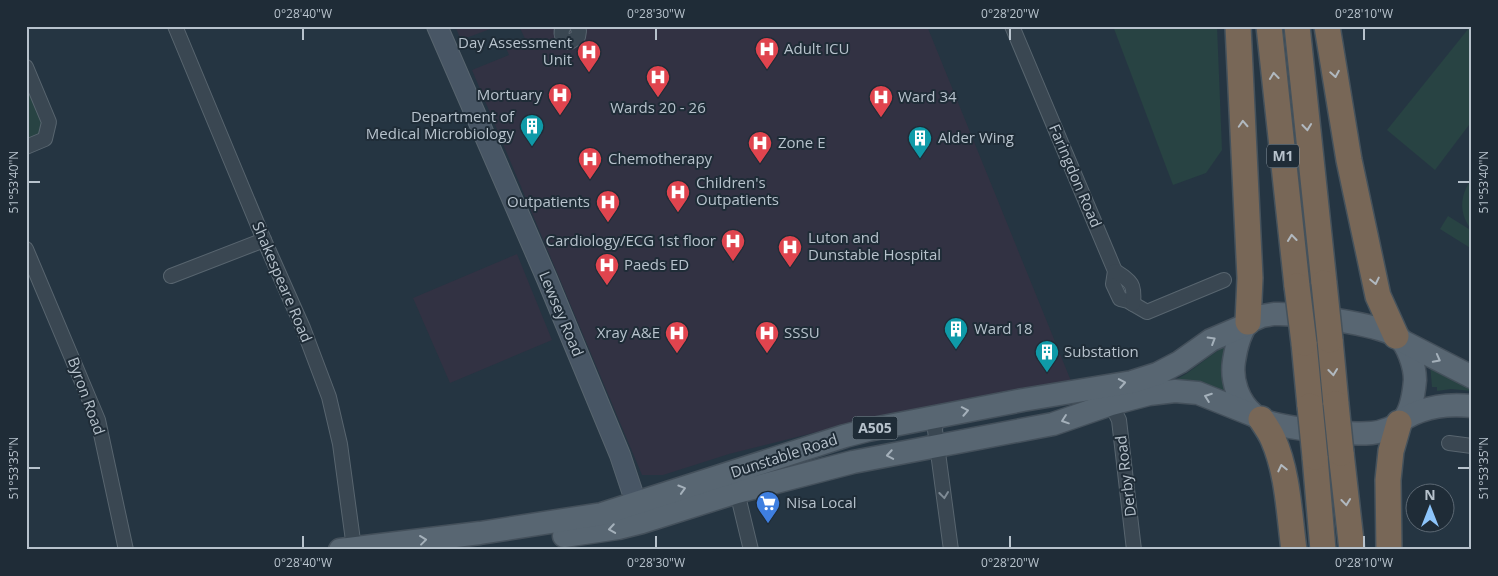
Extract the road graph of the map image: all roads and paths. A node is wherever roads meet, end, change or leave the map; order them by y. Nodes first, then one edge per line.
1 (176, 26) edge
2 (437, 26) edge
3 (564, 26) edge
4 (576, 26) edge
5 (1012, 26) edge
6 (1238, 26) edge
7 (1269, 26) edge
8 (1296, 26) edge
9 (1327, 26) edge
10 (26, 67) edge
11 (26, 147) edge
12 (264, 240) junction
13 (26, 249) edge
14 (171, 276) dead end
15 (1224, 280) dead end
16 (1247, 323) junction
17 (1399, 339) junction
18 (1472, 377) edge
19 (1111, 404) junction
20 (1472, 406) edge
21 (942, 416) junction
22 (1257, 417) junction
23 (1402, 421) junction
24 (1448, 443) dead end
25 (1472, 446) edge
26 (938, 447) junction
27 (737, 492) junction
28 (639, 513) junction
29 (347, 549) edge
30 (126, 550) edge
31 (458, 550) edge
32 (751, 550) edge
33 (951, 550) edge
34 (1134, 550) edge
35 (1294, 550) edge
36 (1323, 550) edge
37 (1352, 550) edge
38 (1389, 550) edge

1 - 12 street, Shakespeare Road
2 - 28 street, Lewsey Road
3 - 4 street
5 - 15 street, Faringdon Road
16 -> 6 highway
36 -> 7 highway, M1, bridge
8 -> 37 highway, M1, bridge
9 -> 17 highway
10 - 11 street
12 - 14 street
12 - 29 street, Shakespeare Road
13 - 30 street, Byron Road
16 - 17 main road
21 -> 16 main road, Dunstable Road / A505
16 - 22 main road
17 -> 18 main road
17 - 23 main road
22 -> 19 main road, Dunstable Road / A505
19 -> 26 main road, Dunstable Road / A505
19 - 34 street, Derby Road
20 - 23 main road
21 - 26 street
28 -> 21 main road, Dunstable Road / A505
22 - 23 main road
35 -> 22 highway
23 - 38 highway
24 - 25 street
26 -> 27 main road, Dunstable Road / A505
26 -> 33 street
27 - 28 main road, Dunstable Road / A505
27 - 32 street
29 -> 28 main road, Dunstable Road / A505
28 -> 31 main road, Dunstable Road / A505

